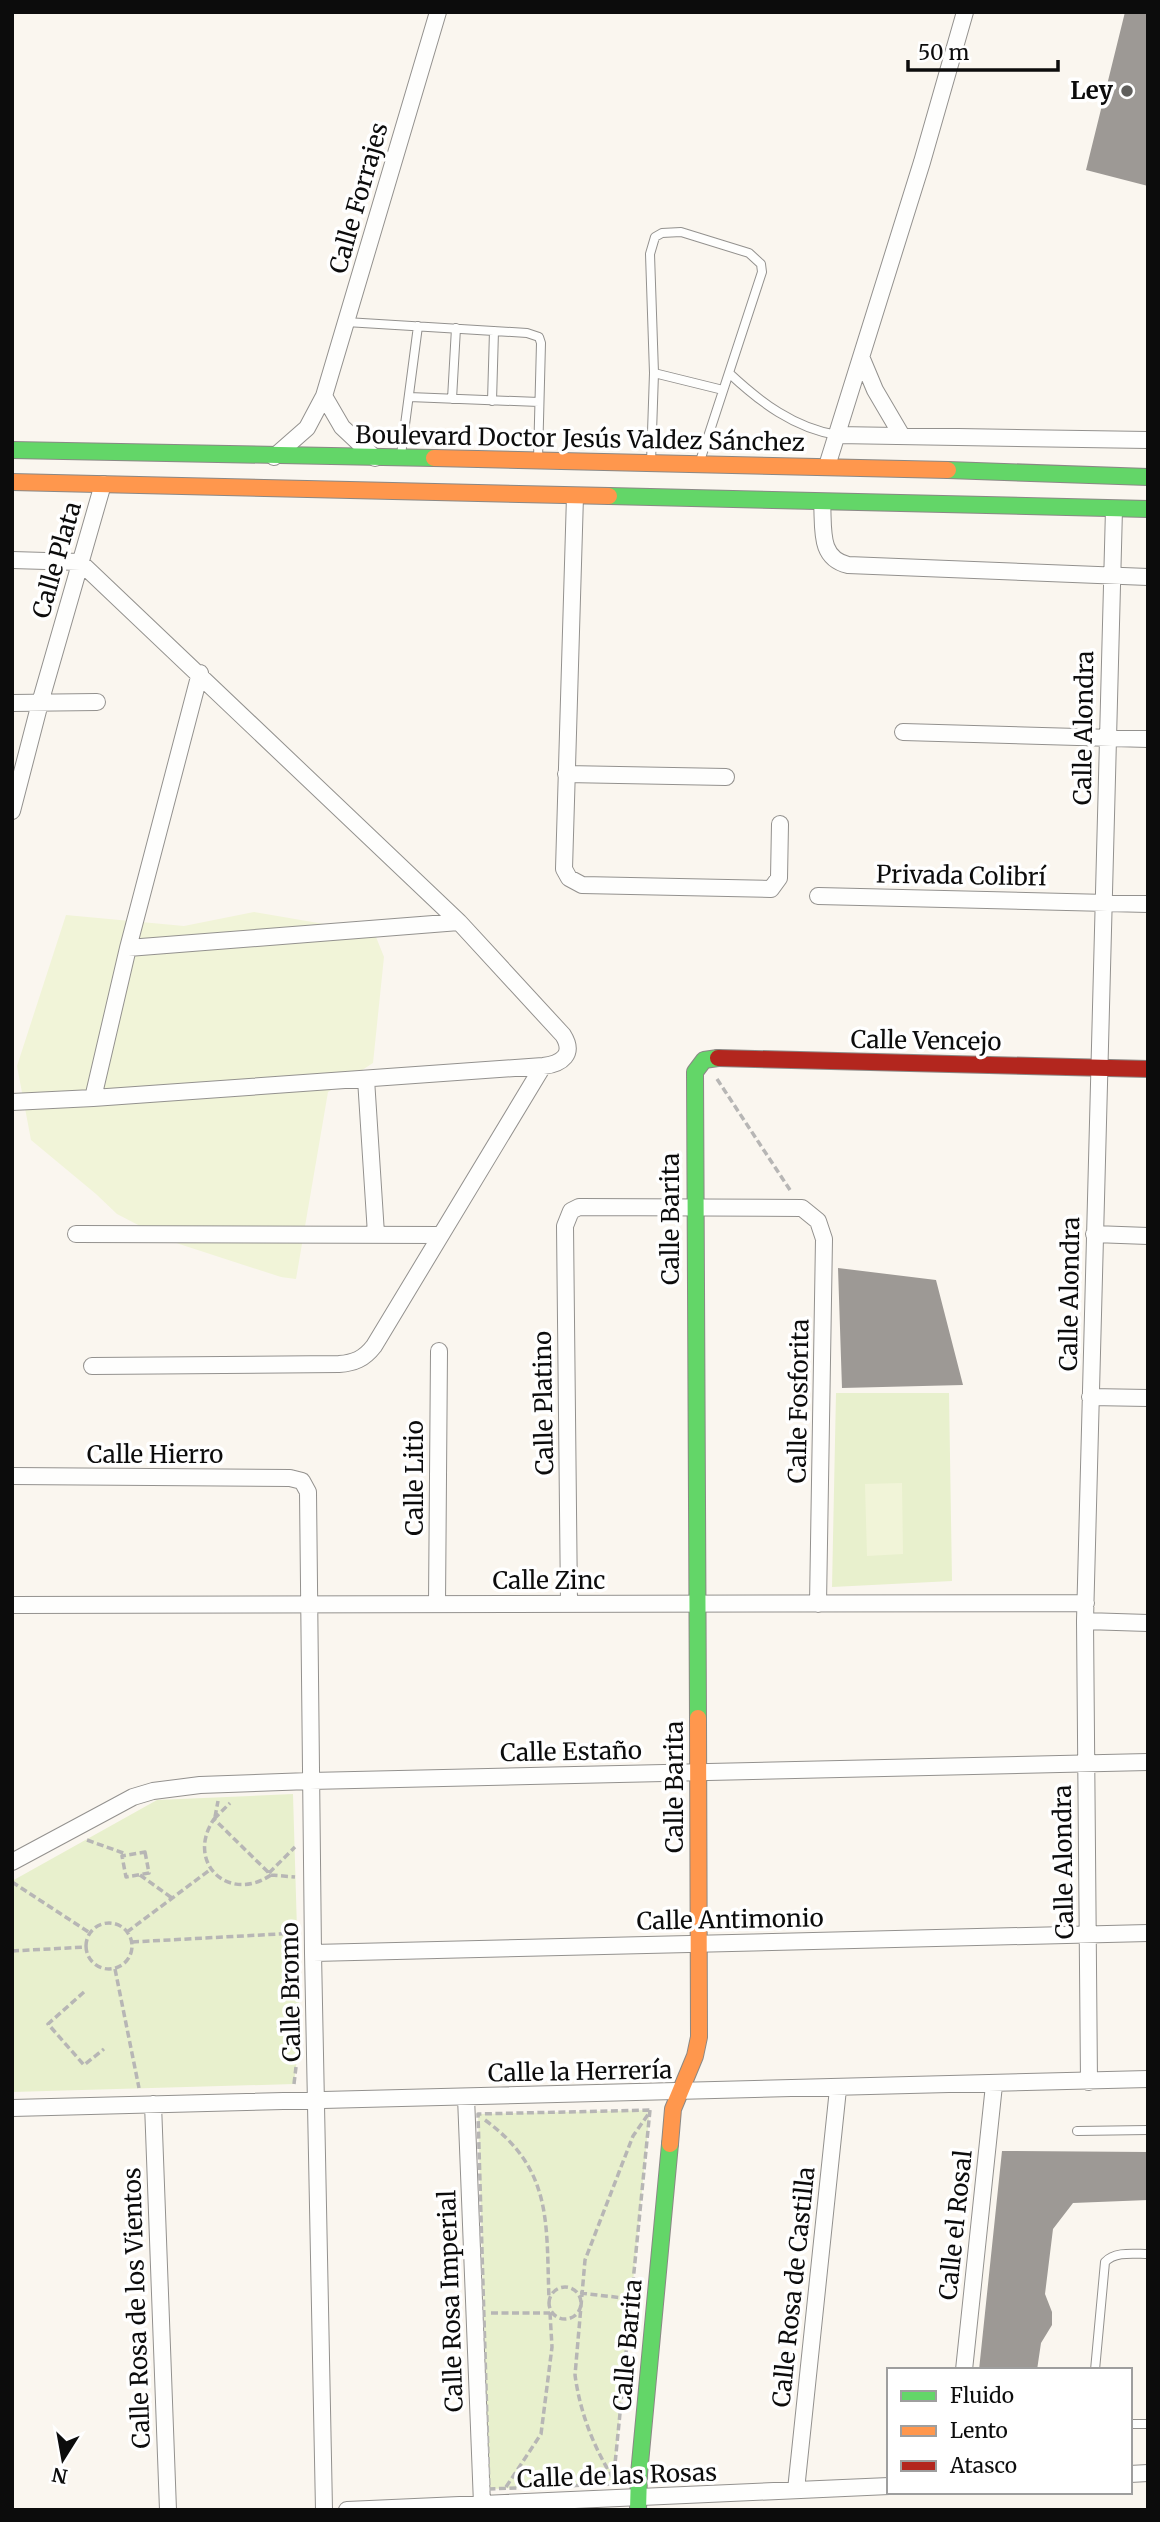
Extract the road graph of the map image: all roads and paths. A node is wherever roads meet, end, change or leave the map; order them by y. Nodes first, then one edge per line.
1 (438, 12) edge
2 (965, 12) edge
3 (346, 322) junction
4 (418, 326) junction
5 (456, 328) junction
6 (494, 331) junction
7 (862, 359) junction
8 (654, 373) junction
9 (729, 373) junction
10 (723, 390) junction
11 (324, 396) junction
12 (409, 397) junction
13 (452, 399) junction
14 (492, 401) junction
15 (539, 402) junction
16 (837, 435) junction
17 (902, 436) junction
18 (1148, 440) edge
19 (12, 450) edge
20 (274, 457) junction
21 (375, 458) junction
22 (400, 459) junction
23 (538, 461) junction
24 (651, 463) junction
25 (700, 464) junction
26 (827, 466) junction
27 (1148, 477) edge
28 (12, 482) edge
29 (103, 484) junction
30 (575, 496) junction
31 (822, 502) junction
32 (1114, 509) junction
33 (1148, 509) edge
34 (12, 560) edge
35 (80, 562) junction
36 (1110, 576) junction
37 (1148, 577) edge
38 (200, 674) junction
39 (40, 702) junction
40 (97, 702) dead end
41 (12, 703) edge
42 (903, 732) dead end
43 (1107, 738) junction
44 (1148, 739) edge
45 (566, 774) junction
46 (726, 778) dead end
47 (12, 811) edge
48 (780, 824) dead end
49 (818, 896) dead end
50 (1102, 902) junction
51 (1148, 904) edge
52 (459, 922) junction
53 (128, 948) junction
54 (704, 1060) junction
55 (544, 1066) junction
56 (1098, 1068) junction
57 (1148, 1069) edge
58 (366, 1079) junction
59 (93, 1098) junction
60 (12, 1102) edge
61 (694, 1206) junction
62 (802, 1208) junction
63 (76, 1234) dead end
64 (376, 1234) junction
65 (1094, 1234) junction
66 (441, 1235) junction
67 (1148, 1236) edge
68 (439, 1351) dead end
69 (92, 1366) dead end
70 (1090, 1397) junction
71 (1148, 1398) edge
72 (12, 1476) edge
73 (297, 1479) joint
74 (1086, 1603) junction
75 (309, 1604) junction
76 (437, 1604) junction
77 (569, 1604) junction
78 (696, 1604) junction
79 (818, 1604) junction
80 (12, 1605) edge
81 (1085, 1621) junction
82 (1148, 1623) edge
83 (1148, 1762) edge
84 (1086, 1764) junction
85 (698, 1772) junction
86 (310, 1782) junction
87 (235, 1797) dead end
88 (207, 1798) dead end
89 (214, 1819) junction
90 (98, 1833) dead end
91 (128, 1855) junction
92 (295, 1857) dead end
93 (295, 1867) dead end
94 (18, 1869) edge
95 (211, 1869) junction
96 (270, 1874) junction
97 (139, 1875) junction
98 (12, 1882) edge
99 (172, 1898) junction
100 (127, 1932) junction
101 (90, 1933) junction
102 (1148, 1933) edge
103 (1088, 1935) junction
104 (132, 1942) junction
105 (699, 1944) junction
106 (298, 1945) dead end
107 (86, 1947) junction
108 (12, 1951) edge
109 (313, 1953) junction
110 (116, 1969) junction
111 (84, 1992) dead end
112 (104, 2049) dead end
113 (297, 2058) dead end
114 (1148, 2080) edge
115 (1090, 2081) junction
116 (294, 2084) dead end
117 (994, 2085) junction
118 (139, 2088) dead end
119 (838, 2089) junction
120 (678, 2093) junction
121 (466, 2097) junction
122 (315, 2100) junction
123 (153, 2104) junction
124 (12, 2108) edge
125 (649, 2113) junction
126 (478, 2116) junction
127 (1148, 2130) edge
128 (1077, 2132) dead end
129 (1148, 2254) edge
130 (580, 2293) junction
131 (631, 2298) junction
132 (548, 2299) junction
133 (655, 2300) junction
134 (581, 2303) junction
135 (484, 2313) junction
136 (551, 2313) junction
137 (964, 2368) edge
138 (1095, 2368) edge
139 (614, 2480) junction
140 (887, 2486) edge
141 (505, 2488) junction
142 (796, 2490) junction
143 (482, 2504) junction
144 (638, 2504) edge
145 (167, 2510) edge
146 (324, 2510) edge
147 (347, 2510) edge

1 - 3 street, Calle Forrajes
2 - 7 street
3 - 4 lane
3 - 11 street, Calle Forrajes
4 - 5 lane
4 - 12 lane
5 - 6 lane
5 - 13 lane
6 - 14 lane
6 - 15 lane
7 - 16 street
7 - 17 street
8 - 9 lane
8 - 10 lane
8 - 24 lane
9 - 10 lane
9 - 16 lane
10 - 25 lane
11 - 20 street, Calle Forrajes
11 - 21 street
12 - 13 lane
12 - 22 lane
13 - 14 lane
14 - 15 lane
15 - 23 lane
16 - 17 street
16 - 26 street
17 - 18 street
19 - 20 main road, Boulevard Doctor Jesús Valdez Sánchez
20 - 21 main road, Boulevard Doctor Jesús Valdez Sánchez
21 - 22 main road, Boulevard Doctor Jesús Valdez Sánchez
22 - 23 main road, Boulevard Doctor Jesús Valdez Sánchez
23 - 24 main road, Boulevard Doctor Jesús Valdez Sánchez
24 - 25 main road, Boulevard Doctor Jesús Valdez Sánchez
25 - 26 main road, Boulevard Doctor Jesús Valdez Sánchez
26 - 27 main road, Boulevard Doctor Jesús Valdez Sánchez
28 - 29 main road
29 - 30 main road
29 - 35 street, Calle Plata
30 - 31 main road
30 - 45 street
31 - 32 main road
31 - 36 street
32 - 33 main road
32 - 36 street, Calle Alondra
34 - 35 street
35 - 38 street
35 - 39 street, Calle Plata
36 - 37 street
36 - 43 street, Calle Alondra
38 - 52 street
38 - 53 street
39 - 40 street
39 - 41 street
39 - 47 street, Calle Plata
42 - 43 street
43 - 44 street
43 - 50 street, Calle Alondra
45 - 46 street
45 - 48 street
49 - 50 street, Privada Colibrí
50 - 51 street, Privada Colibrí
50 - 56 street, Calle Alondra
52 - 53 street
52 - 55 street
53 - 59 street
54 - 56 main road, Calle Vencejo
54 - 61 main road, Calle Barita
54 - 62 path
55 - 58 street
55 - 66 street
56 - 57 main road, Calle Vencejo
56 - 65 street, Calle Alondra
58 - 59 street
58 - 64 street
59 - 60 street
61 - 62 street
61 - 77 street, Calle Platino
61 - 78 main road, Calle Barita
62 - 79 street, Calle Fosforita
63 - 64 street
64 - 66 street
65 - 67 street
65 - 70 street, Calle Alondra
66 - 69 street
68 - 76 street, Calle Litio
70 - 71 street
70 - 74 street, Calle Alondra
72 - 73 street, Calle Hierro
73 - 75 street, Calle Bromo
74 - 79 street, Calle Zinc
74 - 81 street, Calle Alondra
75 - 76 street, Calle Zinc
75 - 80 street, Calle Zinc
75 - 86 street, Calle Bromo
76 - 77 street, Calle Zinc
77 - 78 street, Calle Zinc
78 - 79 street, Calle Zinc
78 - 85 main road, Calle Barita
81 - 82 street
81 - 84 street, Calle Alondra
83 - 84 street, Calle Estaño
84 - 85 street, Calle Estaño
84 - 103 street, Calle Alondra
85 - 86 street, Calle Estaño
85 - 105 main road, Calle Barita
86 - 94 street, Calle Estaño
86 - 109 street, Calle Bromo
87 - 89 path
88 - 89 path
89 - 95 path
89 - 96 path
90 - 91 path
91 - 97 path
91 - 97 path
92 - 96 path
93 - 96 path
94 - 98 path
95 - 96 path
95 - 99 path
97 - 99 path
98 - 101 path
99 - 100 path
100 - 101 path
100 - 104 path
101 - 107 path
102 - 103 street, Calle Antimonio
103 - 105 street, Calle Antimonio
103 - 115 street, Calle Alondra
104 - 106 path
104 - 110 path
105 - 109 street, Calle Antimonio
105 - 120 main road, Calle Barita
107 - 108 path
107 - 110 path
109 - 122 street, Calle Bromo
110 - 118 path
111 - 112 path
113 - 116 path
114 - 115 street, Calle la Herrería
115 - 117 street, Calle la Herrería
117 - 119 street, Calle la Herrería
117 - 137 street, Calle el Rosal
119 - 120 street, Calle la Herrería
119 - 142 street, Calle Rosa de Castilla
120 - 121 street, Calle la Herrería
120 - 133 main road, Calle Barita
121 - 122 street, Calle la Herrería
121 - 143 street, Calle Rosa Imperial
122 - 123 street, Calle la Herrería
122 - 146 street, Calle Bromo
123 - 124 street, Calle la Herrería
123 - 145 street, Calle Rosa de los Vientos
125 - 126 path
125 - 130 path
125 - 131 path
126 - 132 path
126 - 135 path
127 - 128 lane
129 - 138 lane
130 - 131 path
130 - 132 path
130 - 134 path
131 - 133 path
131 - 139 path
132 - 136 path
133 - 144 main road, Calle Barita
134 - 136 path
134 - 139 path
135 - 136 path
135 - 141 path
136 - 141 path
139 - 141 path
140 - 142 street, Calle de las Rosas
142 - 144 street, Calle de las Rosas
143 - 144 street, Calle de las Rosas
143 - 147 street, Calle de las Rosas

